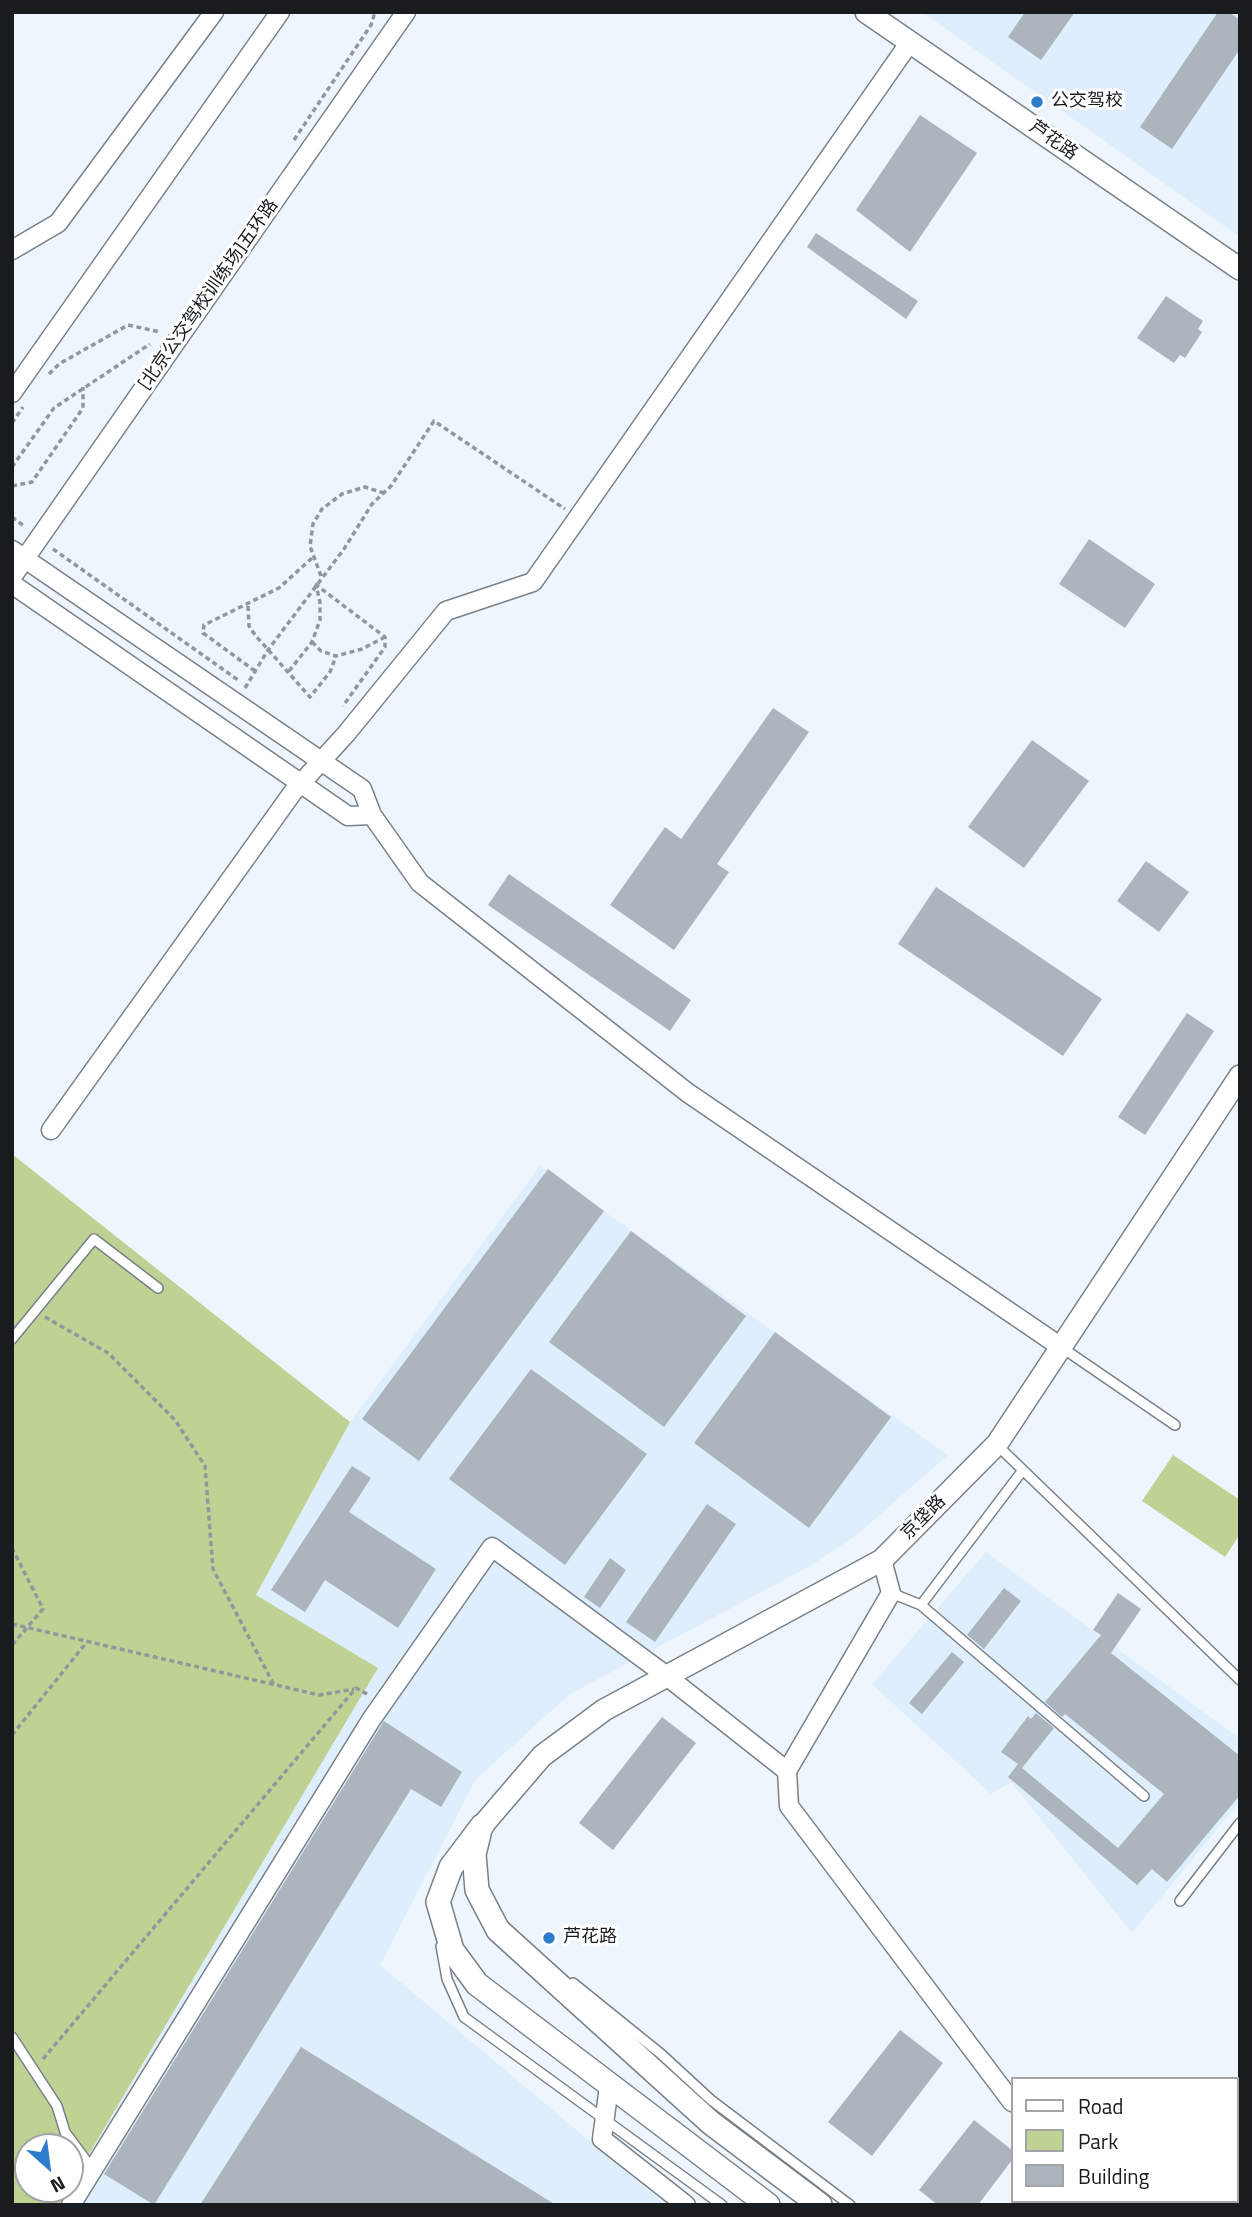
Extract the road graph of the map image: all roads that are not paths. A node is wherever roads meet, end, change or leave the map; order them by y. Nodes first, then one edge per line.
1 (214, 12) edge
2 (280, 12) edge
3 (406, 12) edge
4 (866, 12) edge
5 (910, 42) junction
6 (12, 250) edge
7 (1240, 269) edge
8 (19, 398) edge
9 (18, 554) edge
10 (12, 577) edge
11 (12, 584) edge
12 (321, 761) junction
13 (301, 783) junction
14 (372, 815) junction
15 (1240, 1076) edge
16 (51, 1130) dead end
17 (158, 1287) dead end
18 (12, 1339) edge
19 (1061, 1348) junction
20 (1175, 1425) dead end
21 (997, 1444) junction
22 (1023, 1470) junction
23 (882, 1559) junction
24 (891, 1593) junction
25 (921, 1605) junction
26 (664, 1674) junction
27 (1240, 1680) edge
28 (787, 1771) junction
29 (1144, 1796) dead end
30 (1240, 1823) edge
31 (482, 1826) junction
32 (1180, 1901) dead end
33 (439, 1902) junction
34 (498, 1930) junction
35 (12, 2037) edge
36 (609, 2086) junction
37 (1010, 2099) edge
38 (604, 2121) junction
39 (93, 2170) junction
40 (71, 2205) edge
41 (686, 2205) edge
42 (722, 2205) edge
43 (768, 2205) edge
44 (820, 2205) edge
45 (850, 2205) edge

1 - 6 street
2 - 8 street
3 - 9 street, [北京公交驾校训练场]五环路
4 - 5 street, 芦花路
5 - 7 street, 芦花路
5 - 12 street
9 - 10 street, [北京公交驾校训练场]五环路
9 - 12 street
11 - 13 street
12 - 13 street
12 - 14 street
13 - 14 street
13 - 16 street
14 - 19 street
15 - 19 street, 京垡路
17 - 18 lane
19 - 20 lane
19 - 21 street, 京垡路
21 - 22 lane
21 - 23 street, 京垡路
22 - 25 lane
22 - 27 lane
23 - 24 street
23 - 26 street, 京垡路
24 - 25 lane
24 - 28 street
25 - 29 lane
26 - 28 street
26 - 31 street, 京垡路
26 - 39 street
28 - 37 street
30 - 32 lane
31 - 33 main road
31 - 34 main road
33 - 36 main road
33 - 38 lane
34 - 44 main road
34 - 45 lane
35 - 39 lane
36 - 38 street
36 - 43 main road
38 - 41 street
38 - 42 lane
39 - 40 street

